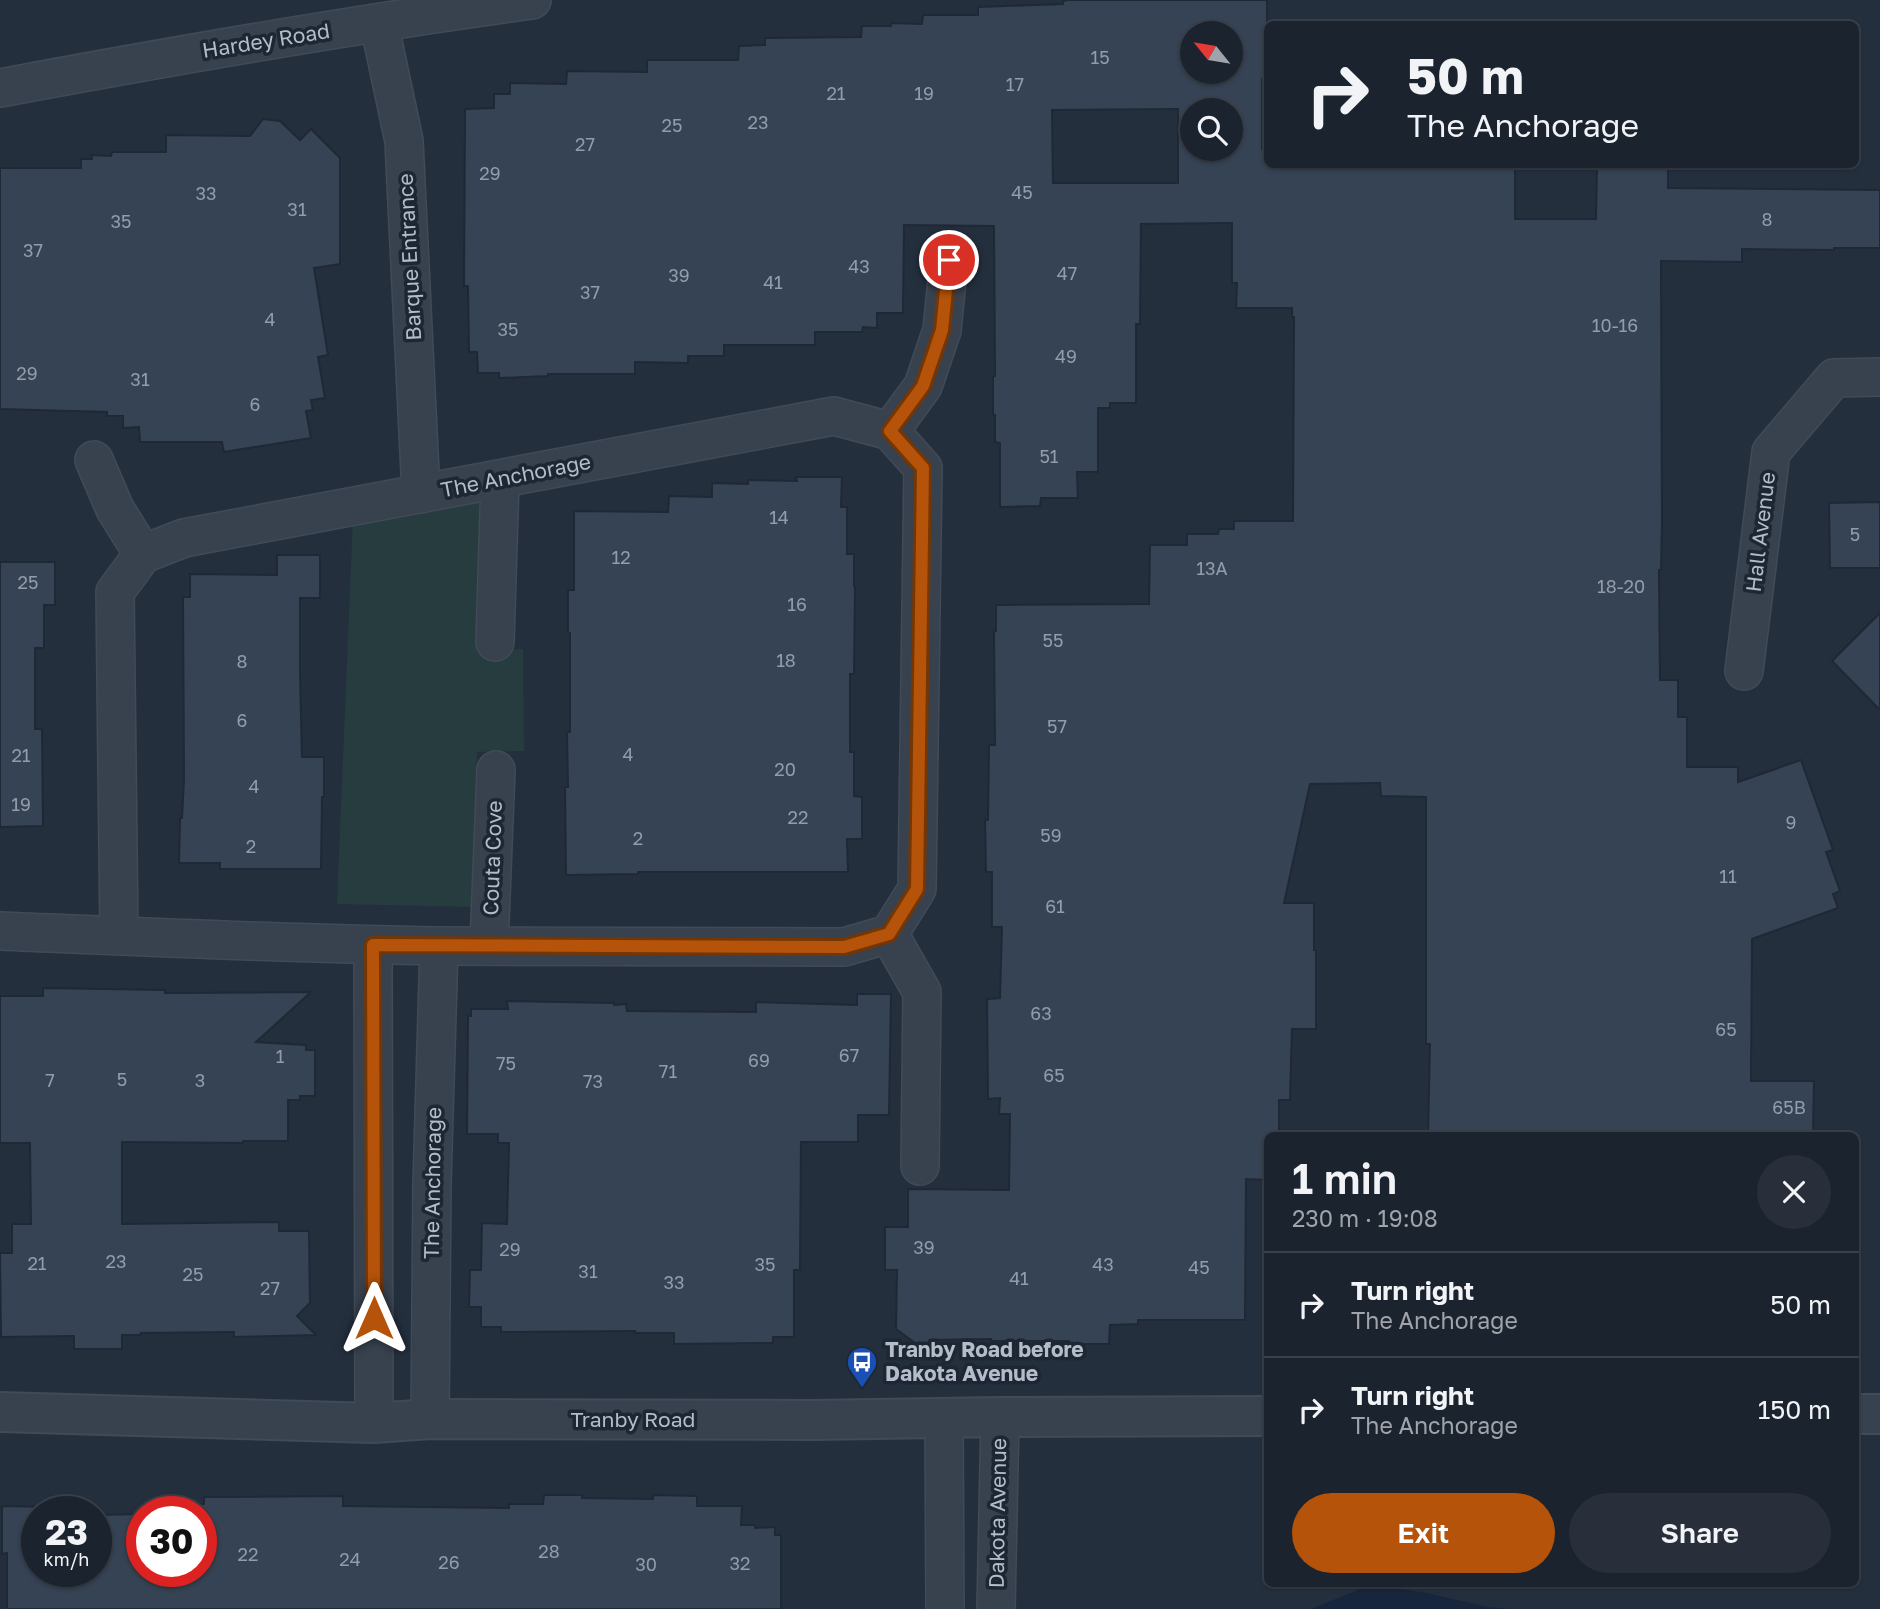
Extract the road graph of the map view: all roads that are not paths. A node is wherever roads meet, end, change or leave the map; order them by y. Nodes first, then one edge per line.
1 (532, 0) edge
2 (379, 23) junction
3 (0, 88) edge
4 (949, 260) dead end
5 (1880, 377) edge
6 (890, 431) junction
7 (94, 460) dead end
8 (500, 480) junction
9 (421, 494) junction
10 (143, 554) junction
11 (495, 642) dead end
12 (1744, 671) dead end
13 (496, 770) dead end
14 (0, 932) edge
15 (889, 934) junction
16 (119, 936) junction
17 (373, 945) junction
18 (439, 946) junction
19 (489, 946) junction
20 (920, 1166) dead end
21 (0, 1412) edge
22 (1859, 1414) edge
23 (1880, 1414) edge
24 (1264, 1416) edge
25 (1000, 1417) junction
26 (944, 1418) junction
27 (430, 1419) junction
28 (374, 1423) junction
29 (945, 1609) edge
30 (996, 1609) edge

1 - 2 street, Hardey Road
2 - 3 street, Hardey Road
2 - 9 street, Barque Entrance
4 - 6 street
5 - 12 street, Hall Avenue
6 - 8 street, The Anchorage
6 - 15 street
7 - 10 street
8 - 9 street, The Anchorage
8 - 11 street
9 - 10 street, The Anchorage
10 - 16 street
13 - 19 street, Couta Cove
14 - 16 street
15 - 19 street
15 - 20 street
16 - 17 street
17 - 18 street
17 - 28 street
18 - 19 street
18 - 27 street, The Anchorage
21 - 28 street, Tranby Road
22 - 23 street
24 - 25 street, Tranby Road
25 - 26 street, Tranby Road
25 - 30 street, Dakota Avenue
26 - 27 street, Tranby Road
26 - 29 street
27 - 28 street, Tranby Road

